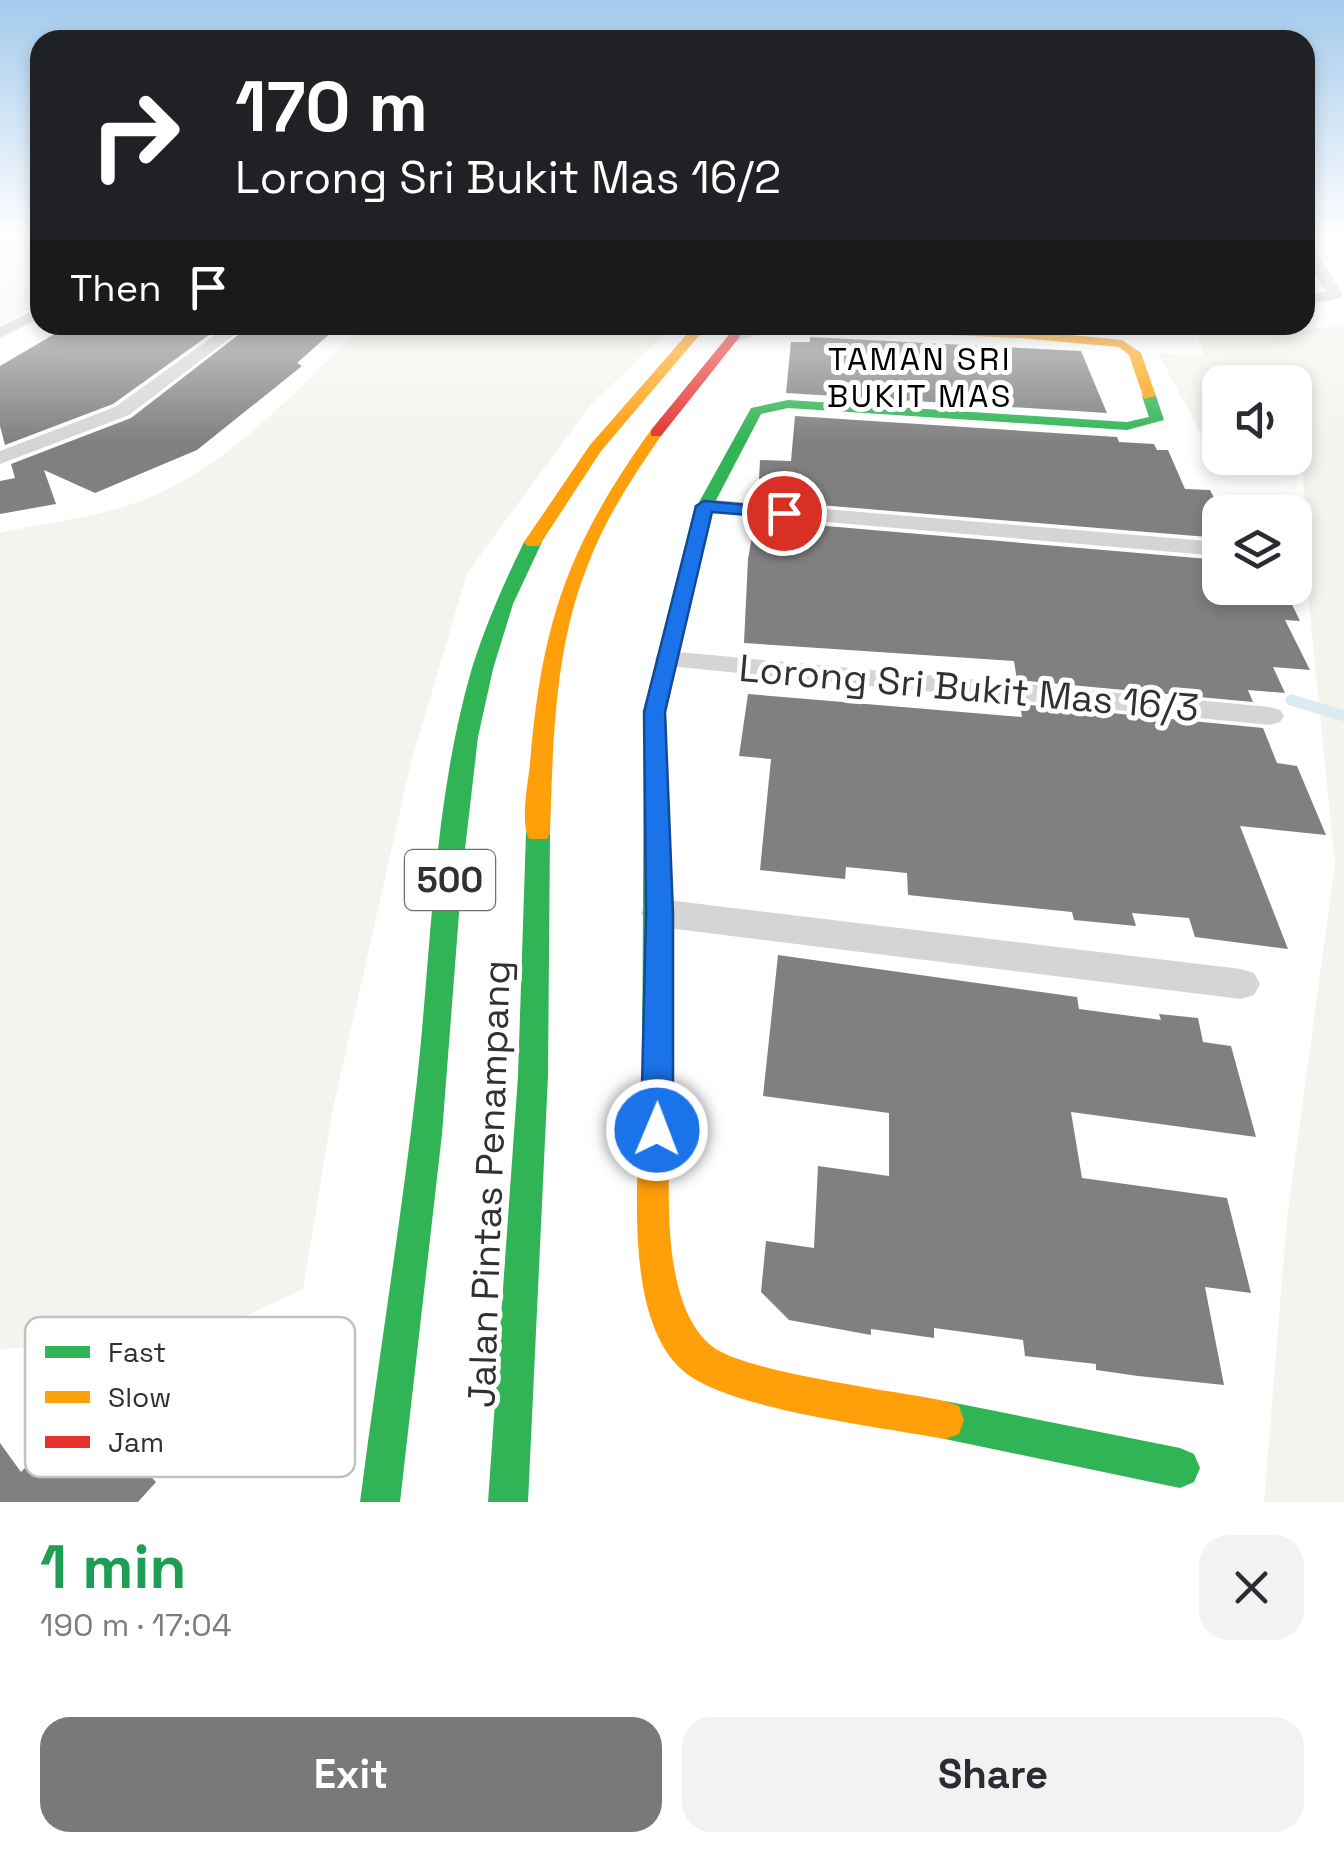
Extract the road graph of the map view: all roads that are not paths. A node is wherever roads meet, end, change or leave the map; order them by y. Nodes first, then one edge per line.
1 (30, 317) edge
2 (0, 333) edge
3 (225, 335) edge
4 (693, 335) edge
5 (735, 335) edge
6 (1034, 335) edge
7 (0, 458) edge
8 (704, 506) junction
9 (1202, 548) edge
10 (668, 659) junction
11 (1270, 716) dead end
12 (659, 913) junction
13 (1240, 984) dead end
14 (1180, 1468) dead end
15 (380, 1502) edge
16 (508, 1502) edge

1 - 2 street
3 - 7 street
4 - 15 main road, Jalan Pintas Penampang / 500
5 - 16 main road, Jalan Pintas Penampang / 500
6 - 8 main road
8 - 9 street
8 - 10 main road
10 - 11 street, Lorong Sri Bukit Mas 16/3
10 - 12 main road
12 - 13 street
12 - 14 main road

